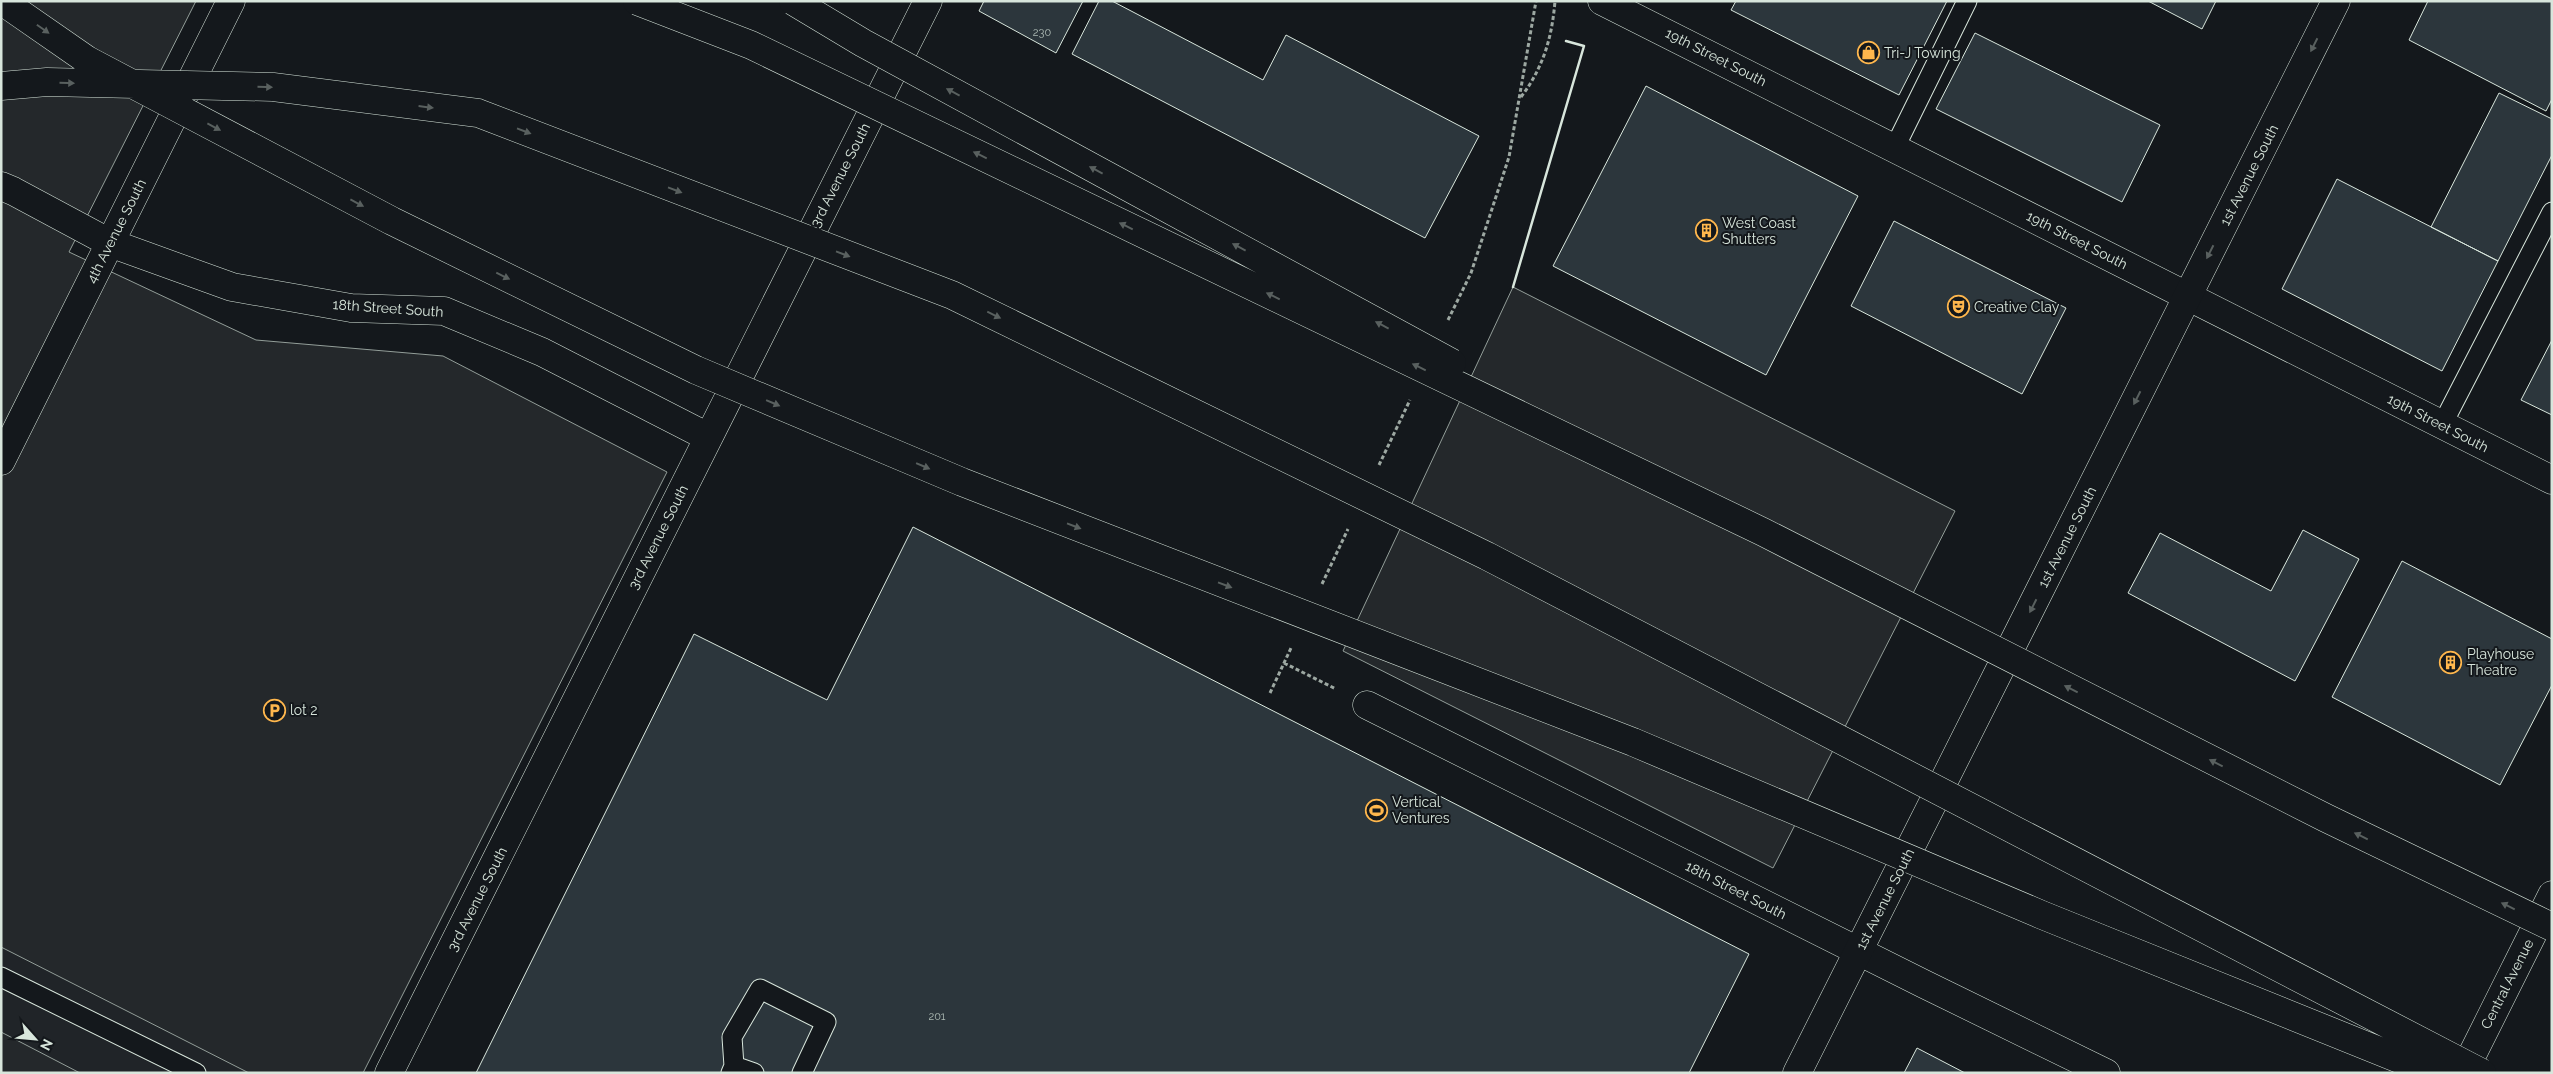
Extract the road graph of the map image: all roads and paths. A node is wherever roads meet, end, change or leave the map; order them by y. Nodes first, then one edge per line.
1 (2, 1) edge
2 (231, 1) edge
3 (637, 1) edge
4 (794, 1) edge
5 (928, 1) edge
6 (1536, 1) edge
7 (1555, 1) edge
8 (1967, 1) edge
9 (2336, 1) edge
10 (1617, 4) edge
11 (1, 86) edge
12 (1895, 147) junction
13 (1, 186) edge
14 (2552, 212) edge
15 (110, 243) junction
16 (2188, 296) junction
17 (2442, 425) junction
18 (708, 437) junction
19 (1, 461) edge
20 (2552, 480) edge
21 (1763, 532) junction
22 (1284, 663) dead end
23 (1368, 705) joint
24 (2552, 895) edge
25 (2552, 927) edge
26 (1858, 952) junction
27 (1, 977) edge
28 (733, 1069) edge
29 (196, 1073) edge
30 (389, 1073) edge
31 (754, 1073) edge
32 (802, 1073) edge
33 (1797, 1073) edge
34 (2106, 1073) edge
35 (2434, 1073) edge
36 (2462, 1073) edge
37 (2482, 1073) edge

1 -> 35 main road, bridge
2 - 15 main road, 4th Avenue South
21 -> 3 main road, bridge
21 -> 4 main road, bridge
5 - 18 main road, 3rd Avenue South
6 - 7 path
8 - 12 lane
9 -> 16 main road, 1st Avenue South
10 - 12 main road, 19th Street South
11 -> 37 main road, bridge
12 - 16 main road, 19th Street South
13 - 15 main road, 18th Street South
14 - 17 lane
15 - 18 main road, 18th Street South
15 - 19 main road, 4th Avenue South
16 - 17 main road, 19th Street South
16 -> 26 main road, 1st Avenue South
17 - 20 main road, 19th Street South
18 - 30 main road, 3rd Avenue South
25 -> 21 main road, bridge
22 - 23 path
23 - 26 main road, 18th Street South
24 - 36 main road, Central Avenue
26 - 33 main road, 1st Avenue South
26 - 34 main road, 18th Street South
27 - 29 lane
28 - 31 lane
28 - 32 lane

